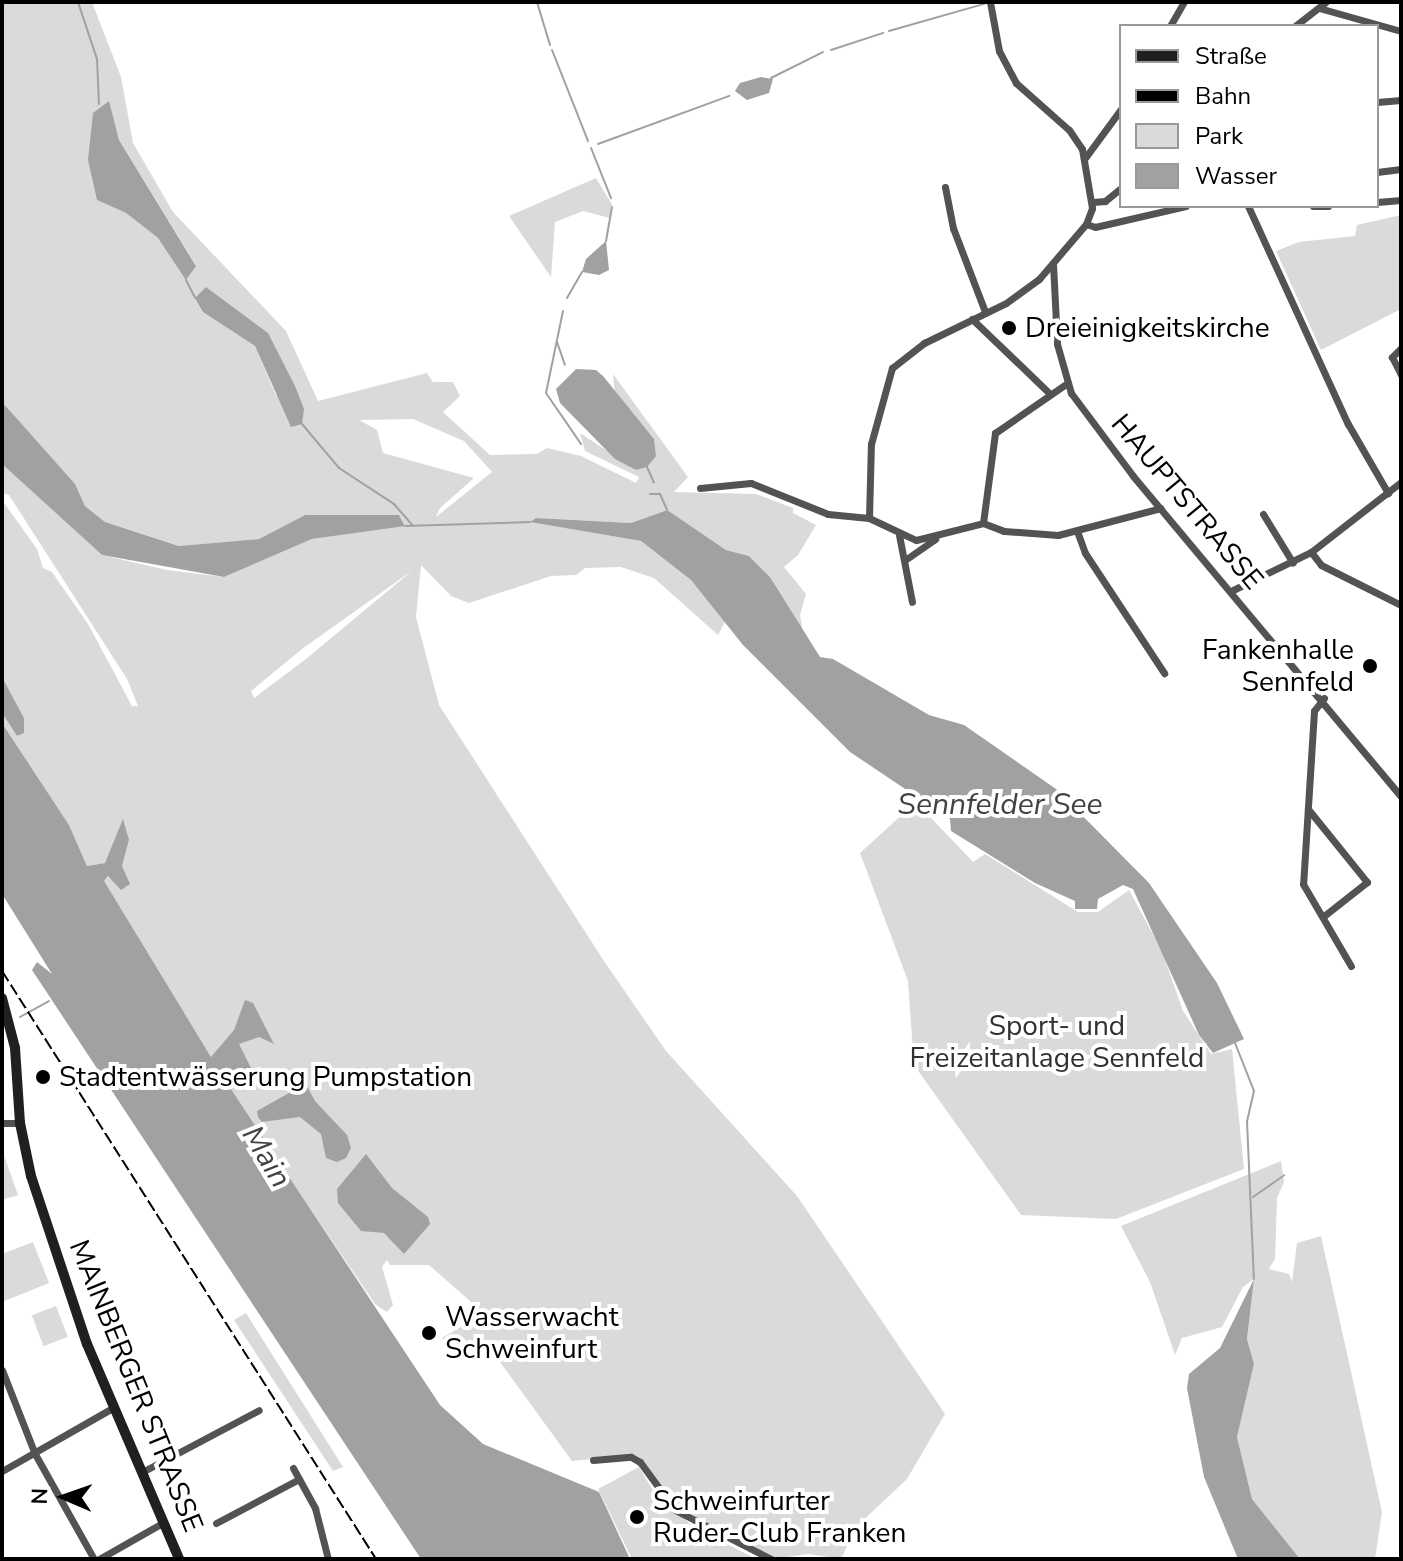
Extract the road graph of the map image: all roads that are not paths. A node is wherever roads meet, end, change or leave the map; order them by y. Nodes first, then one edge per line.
1 (990, 2) edge
2 (1184, 2) edge
3 (1326, 2) edge
4 (1319, 8) junction
5 (1171, 24) edge
6 (1298, 24) edge
7 (1376, 24) edge
8 (1379, 25) edge
9 (1401, 31) edge
10 (1401, 100) edge
11 (1379, 102) edge
12 (1119, 112) edge
13 (1085, 158) junction
14 (1401, 169) edge
15 (1379, 172) edge
16 (945, 187) dead end
17 (1119, 190) edge
18 (1401, 200) edge
19 (1093, 202) junction
20 (1379, 202) edge
21 (1177, 208) edge
22 (1249, 208) edge
23 (1086, 224) junction
24 (1053, 264) junction
25 (985, 312) junction
26 (972, 319) junction
27 (1401, 348) edge
28 (1401, 375) edge
29 (1066, 384) junction
30 (1048, 392) junction
31 (1401, 482) edge
32 (700, 488) dead end
33 (1388, 493) junction
34 (1161, 508) junction
35 (1263, 514) dead end
36 (869, 518) junction
37 (983, 523) junction
38 (1077, 531) junction
39 (899, 535) junction
40 (935, 539) junction
41 (1311, 552) junction
42 (905, 560) junction
43 (1293, 563) junction
44 (1233, 590) junction
45 (912, 602) dead end
46 (1401, 605) edge
47 (1164, 673) dead end
48 (1324, 698) junction
49 (1401, 796) edge
50 (1308, 809) junction
51 (1324, 916) junction
52 (1351, 966) dead end
53 (2, 998) edge
54 (2, 1123) edge
55 (20, 1123) junction
56 (2, 1370) edge
57 (114, 1407) junction
58 (259, 1410) dead end
59 (35, 1454) junction
60 (593, 1460) dead end
61 (293, 1468) dead end
62 (2, 1471) edge
63 (142, 1472) junction
64 (299, 1479) junction
65 (164, 1522) junction
66 (216, 1523) dead end
67 (96, 1559) edge
68 (179, 1559) edge
69 (328, 1559) edge
70 (771, 1559) edge

1 - 13 street
2 - 5 street
3 - 4 street
4 - 6 street
4 - 7 street
8 - 9 street
10 - 11 street
12 - 13 street
13 - 19 street
14 - 15 street
16 - 25 street
17 - 19 street
18 - 20 street
19 - 23 street
21 - 23 street
22 - 33 street
23 - 24 street
24 - 25 street
24 - 29 street, HAUPTSTRASSE
25 - 26 street
26 - 30 street
26 - 36 street
27 - 28 street
29 - 30 street
29 - 34 street, HAUPTSTRASSE
30 - 37 street
31 - 33 street
32 - 36 street
33 - 41 street
34 - 38 street
34 - 44 street, HAUPTSTRASSE
35 - 43 street
36 - 39 street
37 - 38 street
37 - 40 street
38 - 47 street
39 - 40 street
39 - 42 street
40 - 42 street
41 - 43 street
41 - 46 street
42 - 45 street
43 - 44 street
44 - 48 street, HAUPTSTRASSE
48 - 49 street, HAUPTSTRASSE
48 - 50 street
50 - 51 street
50 - 51 street
51 - 52 street
53 - 55 main road, MAINBERGER STRASSE
54 - 55 street
55 - 57 main road, MAINBERGER STRASSE
56 - 59 street
57 - 59 street
57 - 63 main road, MAINBERGER STRASSE
58 - 63 street
59 - 62 street
59 - 67 street
60 - 70 street
61 - 64 street
63 - 65 main road, MAINBERGER STRASSE
64 - 66 street
64 - 69 street
65 - 67 street
65 - 68 main road, MAINBERGER STRASSE

